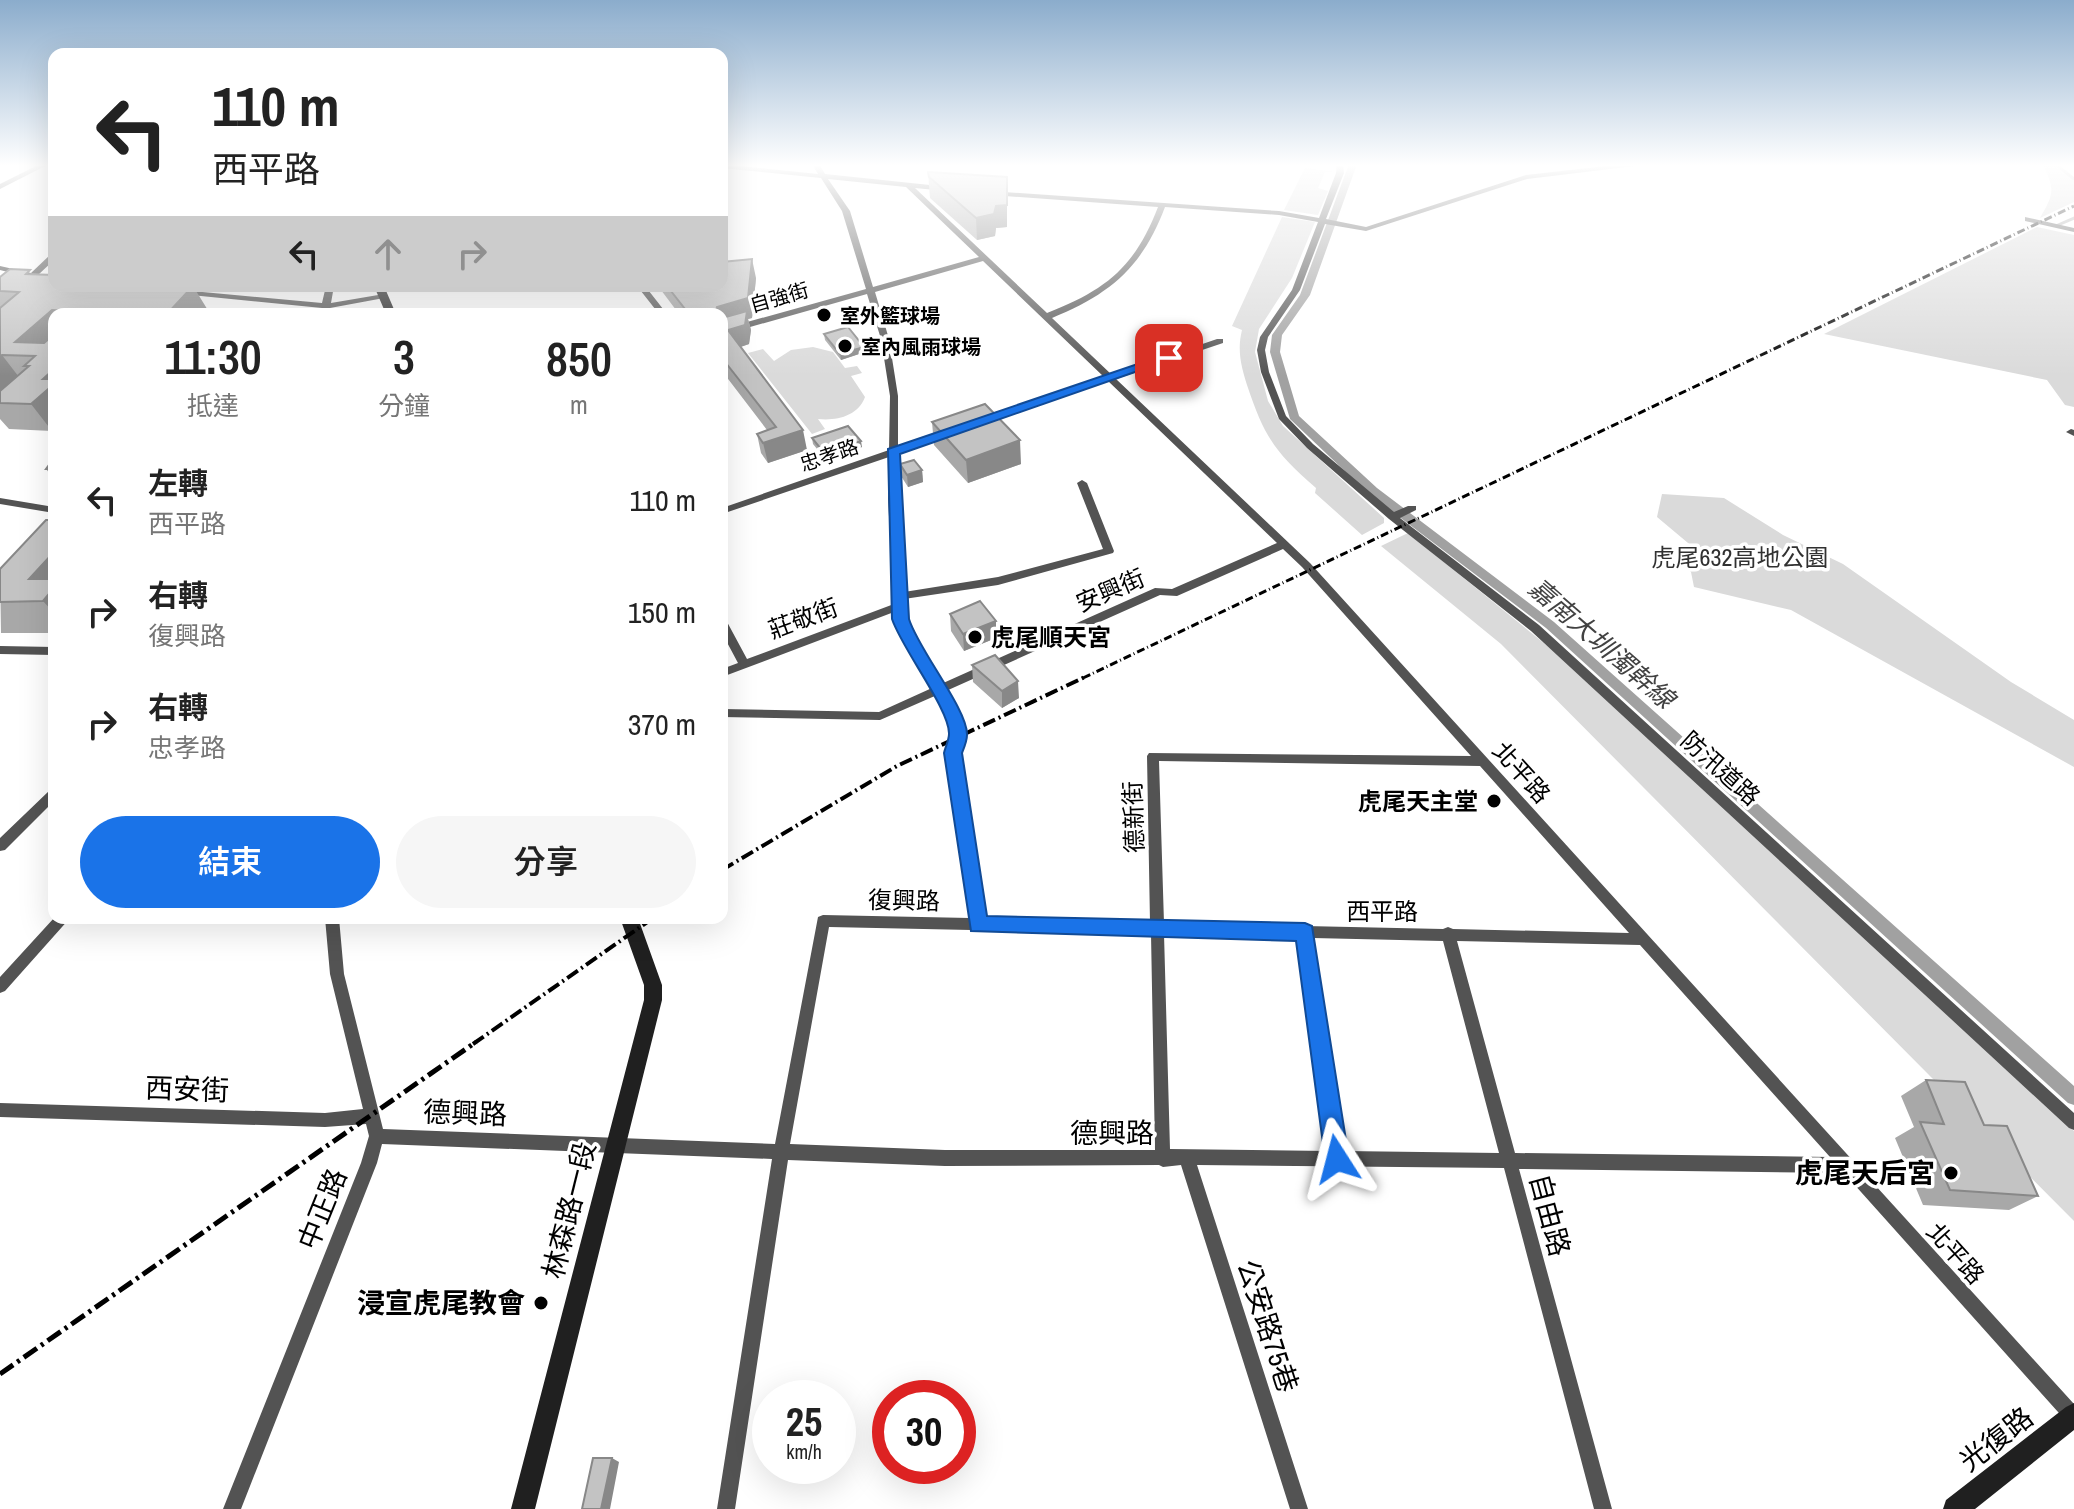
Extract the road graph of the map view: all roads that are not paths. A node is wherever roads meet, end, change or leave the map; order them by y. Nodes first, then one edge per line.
1 (853, 234) edge
2 (960, 234) edge
3 (1150, 234) edge
4 (1318, 234) edge
5 (985, 258) junction
6 (48, 262) edge
7 (0, 268) edge
8 (32, 278) junction
9 (48, 280) edge
10 (871, 290) junction
11 (175, 292) edge
12 (379, 292) edge
13 (646, 292) edge
14 (0, 306) edge
15 (308, 308) edge
16 (331, 308) edge
17 (658, 308) edge
18 (1046, 317) junction
19 (728, 330) edge
20 (1220, 341) dead end
21 (1111, 378) junction
22 (970, 425) edge
23 (957, 430) edge
24 (893, 452) junction
25 (1082, 483) dead end
26 (0, 501) edge
27 (1412, 508) dead end
28 (48, 509) edge
29 (728, 509) edge
30 (1393, 517) junction
31 (1284, 544) junction
32 (900, 601) junction
33 (728, 634) edge
34 (0, 650) edge
35 (48, 651) edge
36 (744, 663) junction
37 (728, 670) edge
38 (937, 689) junction
39 (728, 713) edge
40 (1482, 761) junction
41 (48, 799) edge
42 (0, 846) edge
43 (58, 924) edge
44 (333, 924) edge
45 (632, 924) edge
46 (978, 925) junction
47 (1158, 929) junction
48 (1305, 932) junction
49 (1448, 933) junction
50 (1641, 939) junction
51 (0, 987) edge
52 (0, 1110) edge
53 (371, 1116) junction
54 (2074, 1123) edge
55 (377, 1136) junction
56 (616, 1145) junction
57 (781, 1152) junction
58 (1187, 1158) junction
59 (1163, 1159) junction
60 (1337, 1159) junction
61 (1509, 1162) junction
62 (1847, 1165) junction
63 (2073, 1416) edge
64 (232, 1509) edge
65 (523, 1509) edge
66 (726, 1509) edge
67 (1299, 1509) edge
68 (1603, 1509) edge
69 (1955, 1509) edge

1 - 10 street, 復興路
2 - 5 street, 北平路
3 - 18 street
4 - 30 street, 防汛道路
5 - 10 street, 自強街
5 - 18 street, 北平路
6 - 8 street
7 - 8 street
8 - 9 street
8 - 14 street
10 - 19 street, 自強街
10 - 24 street, 復興路
11 - 15 street
12 - 16 street
13 - 17 street
18 - 21 street, 北平路
20 - 21 street
21 - 22 street
21 - 31 street, 北平路
23 - 24 street, 忠孝路
24 - 29 street, 忠孝路
24 - 32 street, 復興路
25 - 32 street, 莊敬街
26 - 28 street
27 - 30 street
30 - 54 street, 防汛道路
31 - 38 street, 安興街
31 - 40 street, 北平路
32 - 36 street, 莊敬街
32 - 38 street, 復興路
33 - 36 street
34 - 35 street
36 - 37 street, 莊敬街
38 - 39 street, 安興街
38 - 46 street, 復興路
40 - 47 street, 德新街
40 - 50 street, 北平路
41 - 42 street
43 - 51 street
44 - 53 street
45 - 56 main road, 林森路一段
46 - 47 street, 西平路
46 - 57 street, 復興路
47 - 48 street, 西平路
47 - 59 street, 德新街
48 - 49 street, 西平路
48 - 60 street
49 - 50 street, 西平路
49 - 61 street, 自由路
50 - 62 street, 北平路
52 - 53 street, 西安街
53 - 55 street
55 - 56 street, 德興路
55 - 64 street, 中正路
56 - 57 street, 德興路
56 - 65 main road, 林森路一段
57 - 59 street, 德興路
57 - 66 street, 復興路
58 - 59 street, 德興路
58 - 60 street, 德興路
58 - 67 street, 公安路75巷
60 - 61 street, 德興路
61 - 62 street, 德興路
61 - 68 street, 自由路
62 - 63 street, 北平路
63 - 69 main road, 光復路

